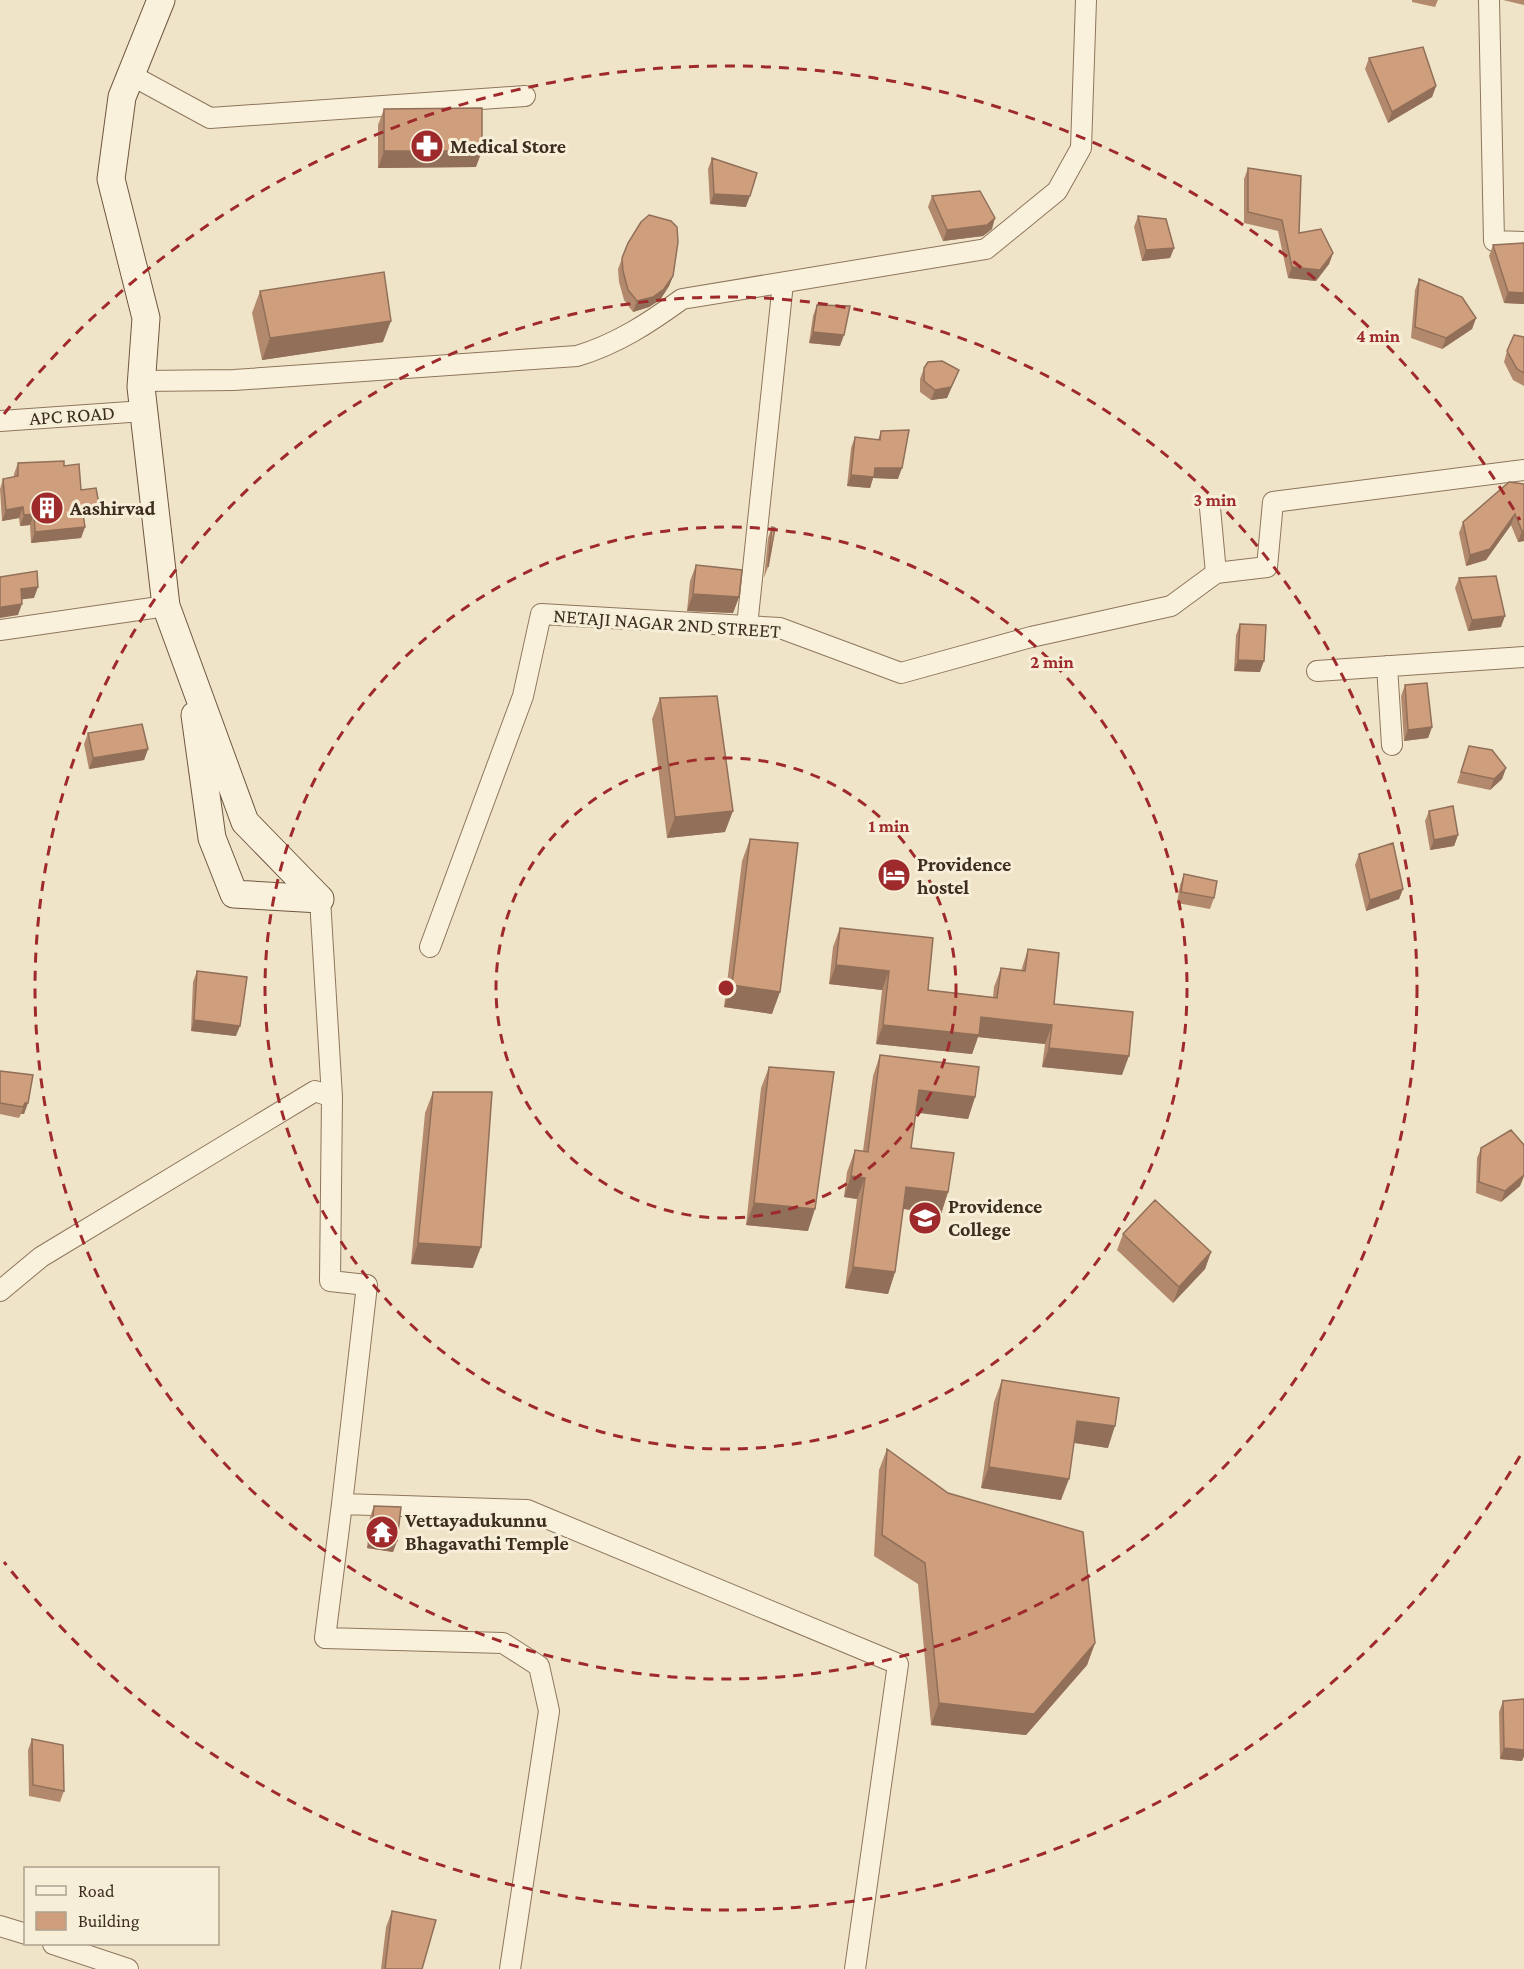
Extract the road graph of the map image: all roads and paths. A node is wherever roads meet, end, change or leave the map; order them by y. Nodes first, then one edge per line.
1 (161, 0) edge
2 (1086, 0) edge
3 (1490, 0) edge
4 (131, 75) junction
5 (525, 96) dead end
6 (1524, 242) edge
7 (783, 283) junction
8 (142, 381) junction
9 (144, 411) junction
10 (0, 421) edge
11 (1524, 470) edge
12 (1210, 508) dead end
13 (1216, 573) junction
14 (166, 606) junction
15 (747, 626) junction
16 (0, 630) edge
17 (1524, 657) edge
18 (1388, 666) junction
19 (1317, 671) dead end
20 (190, 672) junction
21 (1392, 745) dead end
22 (320, 899) junction
23 (430, 948) dead end
24 (332, 1097) junction
25 (0, 1291) edge
26 (342, 1504) junction
27 (0, 1926) edge
28 (24, 1933) edge
29 (56, 1945) edge
30 (128, 1969) edge
31 (510, 1969) edge
32 (855, 1969) edge

1 - 4 street
2 - 7 street
3 - 6 street
4 - 5 street
4 - 8 street
7 - 8 street
7 - 15 street
8 - 9 street
9 - 10 street, APC ROAD
9 - 14 street
11 - 13 street, NETAJI NAGAR 2ND STREET
12 - 13 street
13 - 15 street, NETAJI NAGAR 2ND STREET
14 - 16 street
14 - 20 street
15 - 23 street, NETAJI NAGAR 2ND STREET
17 - 18 street
18 - 19 street
18 - 21 street
20 - 22 street
20 - 22 street
22 - 24 street
24 - 25 street
24 - 26 street
26 - 31 street
26 - 32 street
27 - 28 street
29 - 30 street

